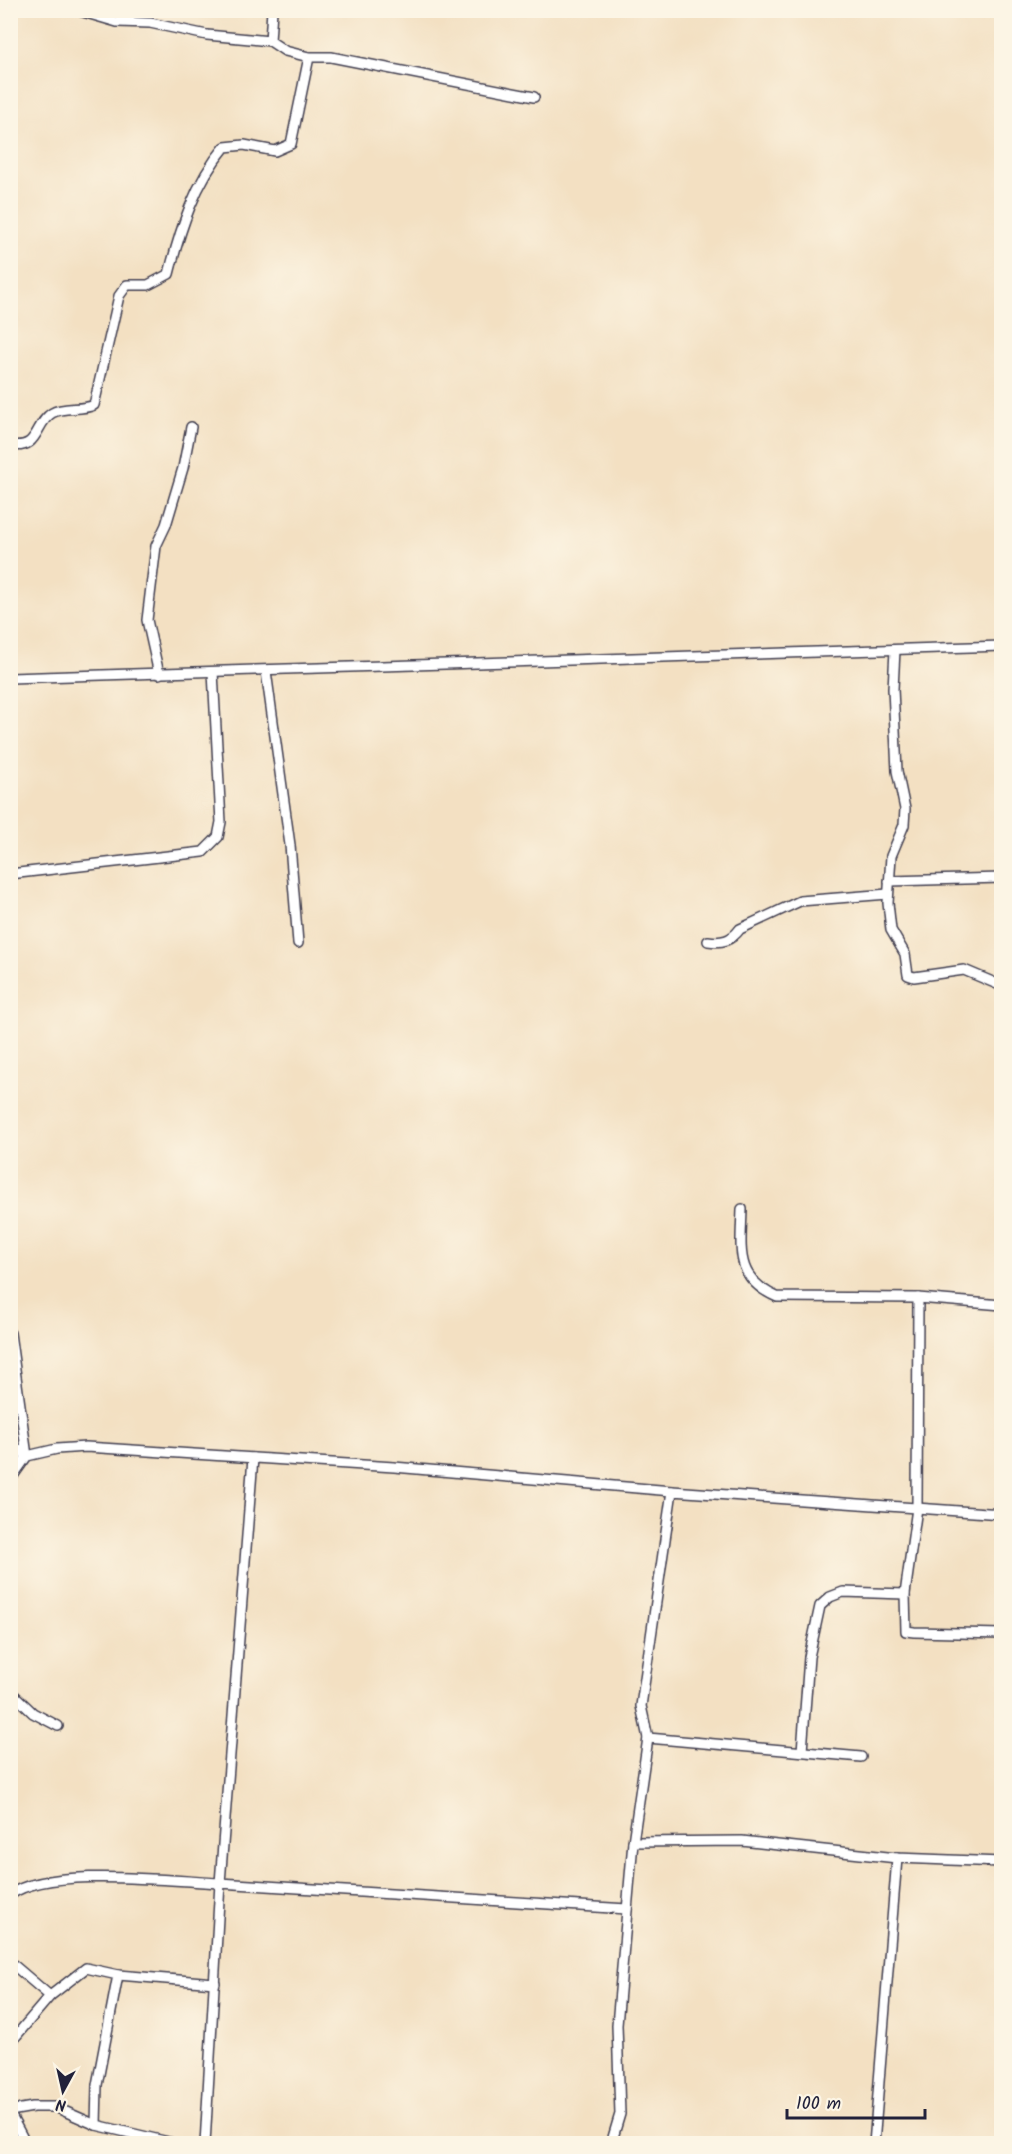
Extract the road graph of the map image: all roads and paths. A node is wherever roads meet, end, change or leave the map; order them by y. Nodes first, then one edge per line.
1 (76, 10) edge
2 (272, 10) edge
3 (270, 41) junction
4 (309, 57) junction
5 (534, 97) dead end
6 (191, 427) dead end
7 (10, 445) edge
8 (1002, 646) edge
9 (895, 650) junction
10 (266, 671) junction
11 (213, 672) junction
12 (159, 674) junction
13 (10, 678) edge
14 (10, 874) edge
15 (1002, 878) edge
16 (889, 881) junction
17 (888, 894) junction
18 (708, 941) dead end
19 (298, 943) dead end
20 (1002, 986) edge
21 (742, 1209) dead end
22 (918, 1298) junction
23 (1002, 1305) edge
24 (10, 1333) edge
25 (10, 1443) edge
26 (27, 1456) junction
27 (253, 1458) junction
28 (10, 1480) edge
29 (672, 1491) junction
30 (917, 1508) junction
31 (1002, 1514) edge
32 (905, 1594) junction
33 (1002, 1634) edge
34 (10, 1691) edge
35 (58, 1726) dead end
36 (648, 1738) junction
37 (802, 1751) junction
38 (861, 1757) dead end
39 (633, 1842) junction
40 (897, 1858) junction
41 (1002, 1862) edge
42 (220, 1883) junction
43 (10, 1895) edge
44 (627, 1909) junction
45 (10, 1962) edge
46 (118, 1976) junction
47 (215, 1983) junction
48 (50, 1996) junction
49 (10, 2043) edge
50 (10, 2113) edge
51 (96, 2125) junction
52 (145, 2139) edge
53 (26, 2144) edge
54 (177, 2144) edge
55 (205, 2144) edge
56 (611, 2144) edge
57 (874, 2144) edge

1 - 3 street
2 - 3 street
3 - 4 street
4 - 5 street
4 - 7 street
6 - 12 street
8 - 9 street
9 - 10 street
9 - 16 street
10 - 11 street
10 - 19 street
11 - 12 street
11 - 14 street
12 - 13 street
15 - 16 street
16 - 17 street
17 - 18 street
17 - 20 street
21 - 22 street
22 - 23 street
22 - 30 street
24 - 26 street
25 - 26 street
26 - 27 street
26 - 28 street
27 - 29 street
27 - 42 street
29 - 30 street
29 - 36 street
30 - 31 street
30 - 32 street
32 - 33 street
32 - 37 street
34 - 35 street
36 - 37 street
36 - 39 street
37 - 38 street
39 - 40 street
39 - 44 street
40 - 41 street
40 - 57 street
42 - 43 street
42 - 44 street
42 - 47 street
44 - 56 street
45 - 48 street
46 - 47 street
46 - 48 street
46 - 51 street
47 - 55 street
48 - 49 street
50 - 51 street
50 - 53 street
51 - 52 street
52 - 54 street

